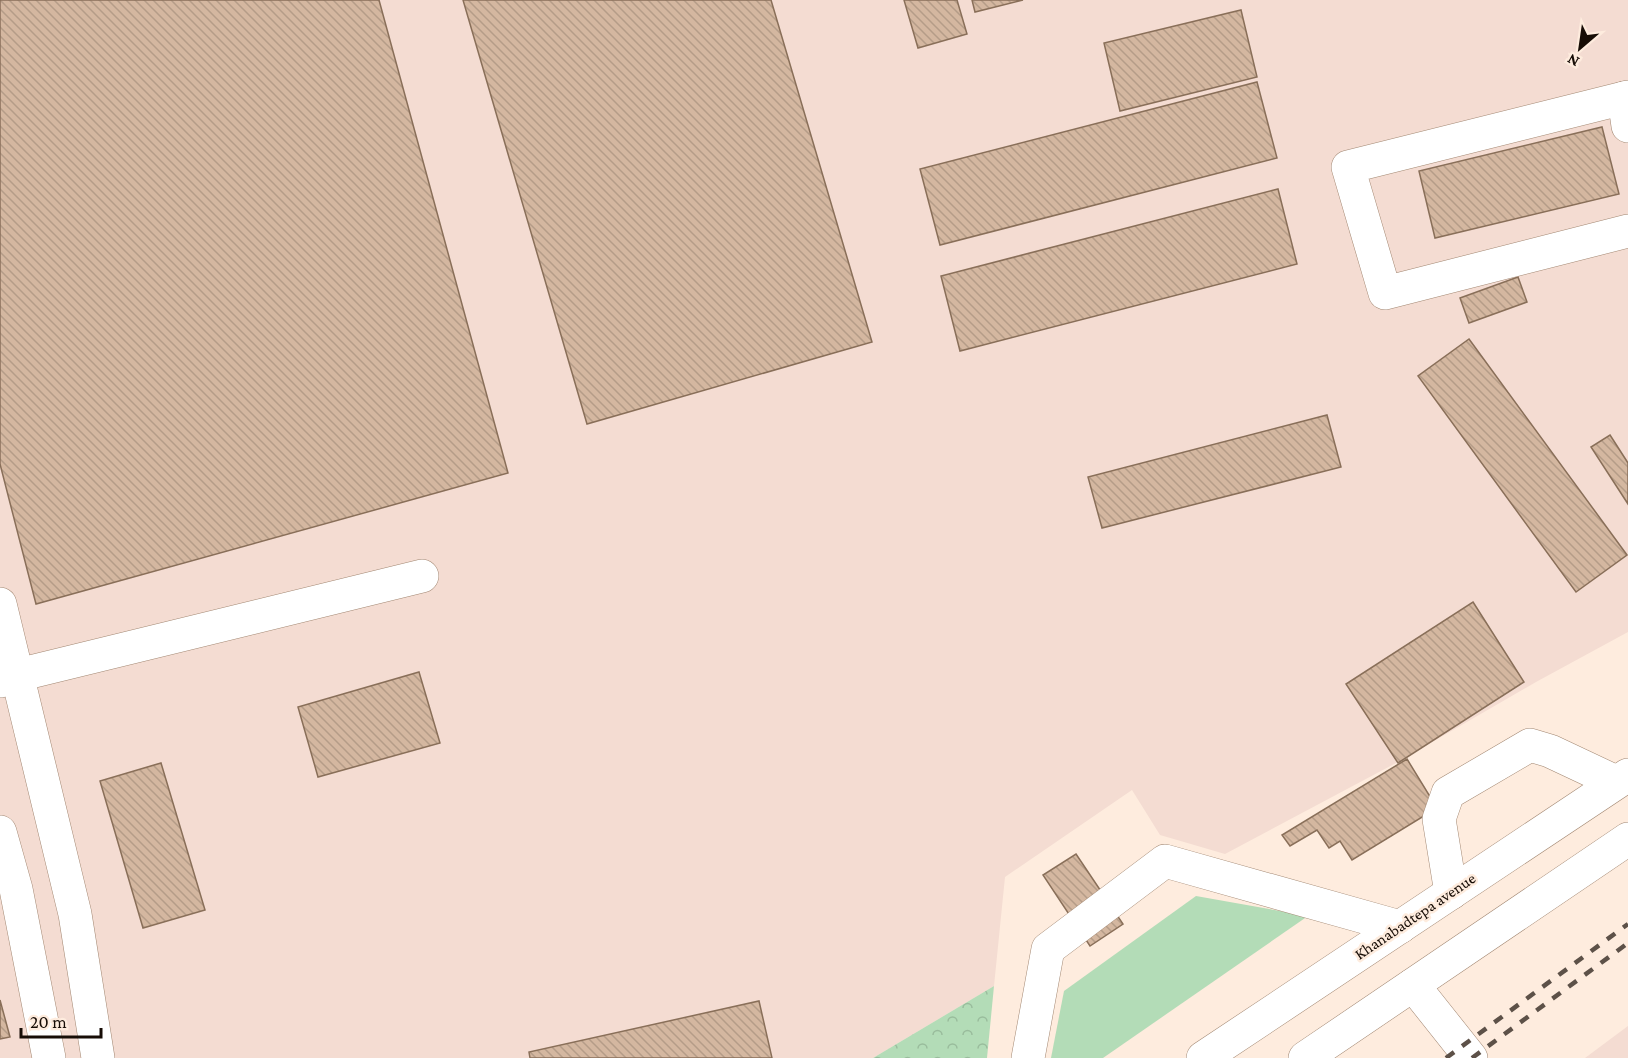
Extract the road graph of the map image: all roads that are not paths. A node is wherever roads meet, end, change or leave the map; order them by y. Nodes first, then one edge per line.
1 (1627, 107) edge
2 (1628, 231) edge
3 (423, 576) dead end
4 (0, 604) edge
5 (9, 678) edge
6 (1622, 778) edge
7 (0, 832) edge
8 (1628, 839) edge
9 (1450, 893) junction
10 (1400, 927) junction
11 (1413, 985) junction
12 (49, 1058) edge
13 (98, 1058) edge
14 (1028, 1058) edge
15 (1203, 1058) edge
16 (1305, 1058) edge
17 (1471, 1058) edge

1 - 2 main road
3 - 5 main road
4 - 5 main road
5 - 13 main road
6 - 9 main road, Khanabadtepa avenue
6 - 9 main road
7 - 12 main road
8 - 11 main road
9 - 10 main road, Khanabadtepa avenue
10 - 14 main road
10 - 15 main road, Khanabadtepa avenue
11 - 16 main road
11 - 17 main road

